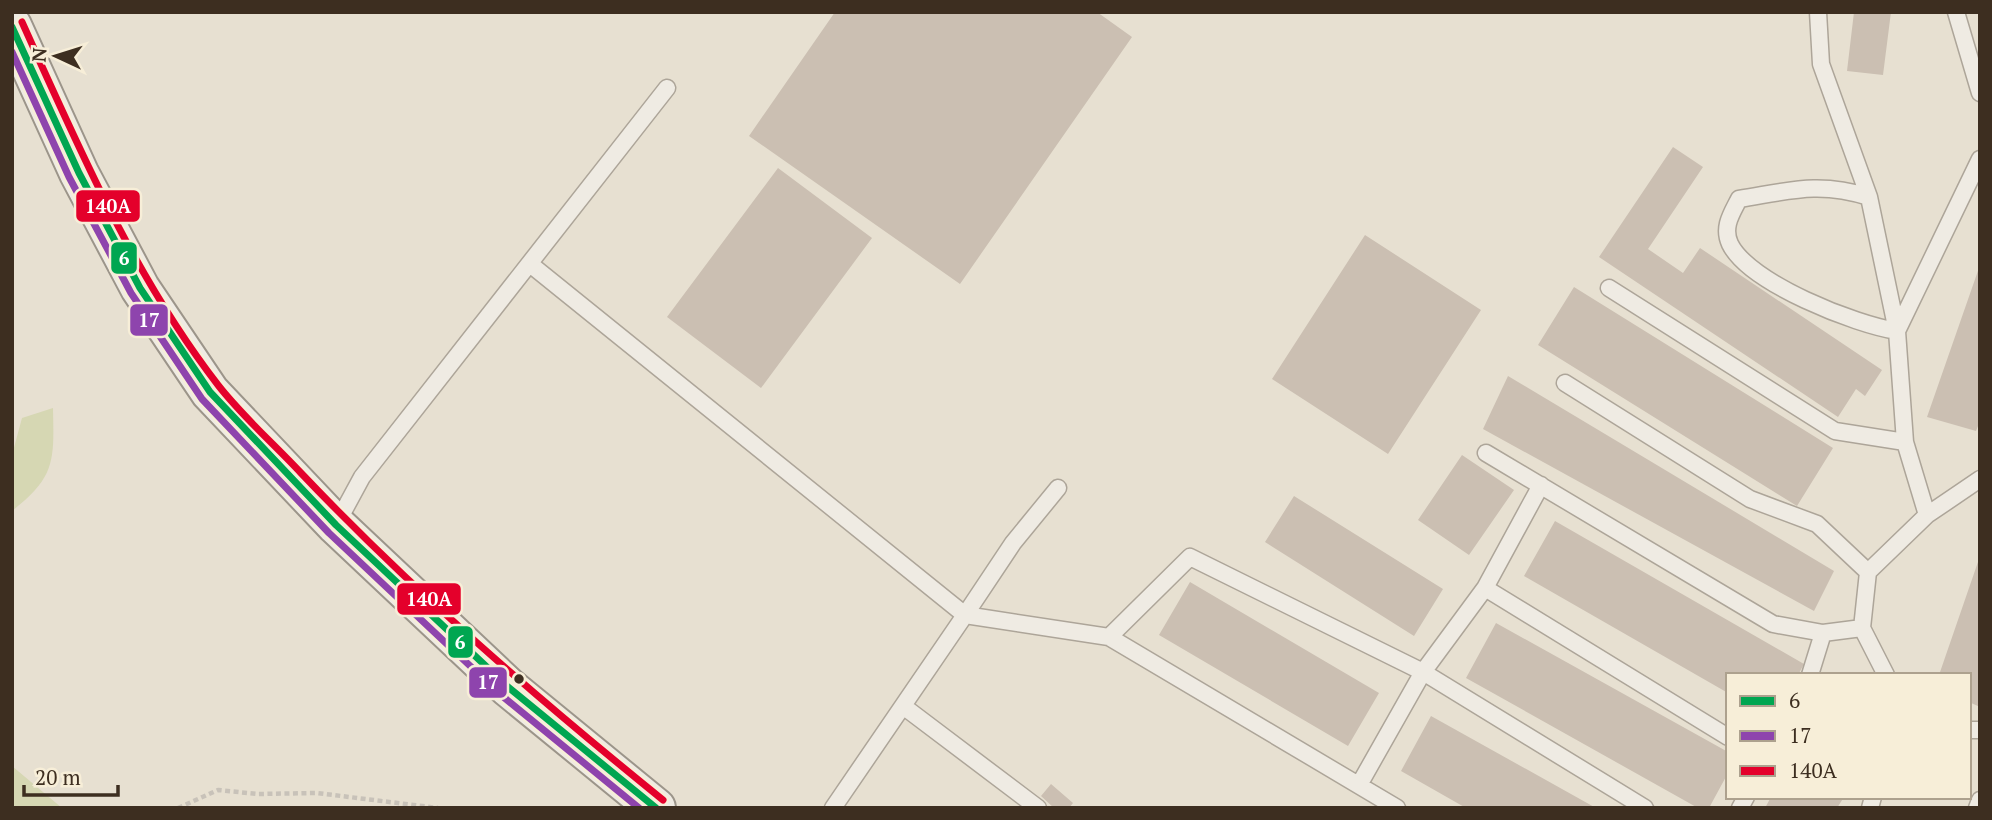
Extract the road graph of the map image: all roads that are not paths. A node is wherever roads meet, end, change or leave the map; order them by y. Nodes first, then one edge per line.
1 (1818, 12) edge
2 (1955, 12) edge
3 (12, 26) edge
4 (667, 88) dead end
5 (1980, 93) edge
6 (1980, 159) edge
7 (1869, 197) junction
8 (530, 264) junction
9 (1609, 288) dead end
10 (1897, 331) junction
11 (1565, 383) dead end
12 (1905, 442) junction
13 (1486, 453) dead end
14 (1980, 478) edge
15 (1541, 485) junction
16 (1058, 488) dead end
17 (1927, 515) junction
18 (336, 525) junction
19 (1868, 572) junction
20 (1485, 588) junction
21 (965, 615) junction
22 (1862, 628) junction
23 (1823, 633) junction
24 (1109, 637) junction
25 (1423, 672) junction
26 (1811, 673) edge
27 (1885, 673) edge
28 (903, 706) junction
29 (1726, 736) edge
30 (1359, 785) junction
31 (1980, 800) edge
32 (656, 808) edge
33 (834, 808) edge
34 (1038, 808) edge
35 (1397, 808) edge
36 (1644, 808) edge
37 (1977, 808) edge

1 - 7 lane
2 - 5 lane
3 - 18 main road
4 - 8 lane
6 - 10 lane
7 - 10 lane
7 - 10 lane
8 - 18 lane
8 - 21 lane
9 - 12 lane
10 - 12 lane
11 - 19 lane
12 - 17 lane
13 - 15 lane
14 - 17 lane
15 - 20 lane
15 - 23 lane
16 - 21 lane
17 - 19 lane
18 - 32 main road
19 - 22 lane
20 - 25 lane
20 - 29 lane
21 - 24 lane
21 - 28 lane
22 - 23 lane
22 - 27 lane
23 - 26 lane
24 - 25 lane
24 - 30 lane
25 - 30 lane
25 - 36 lane
28 - 33 lane
28 - 34 lane
30 - 35 lane
31 - 37 lane

